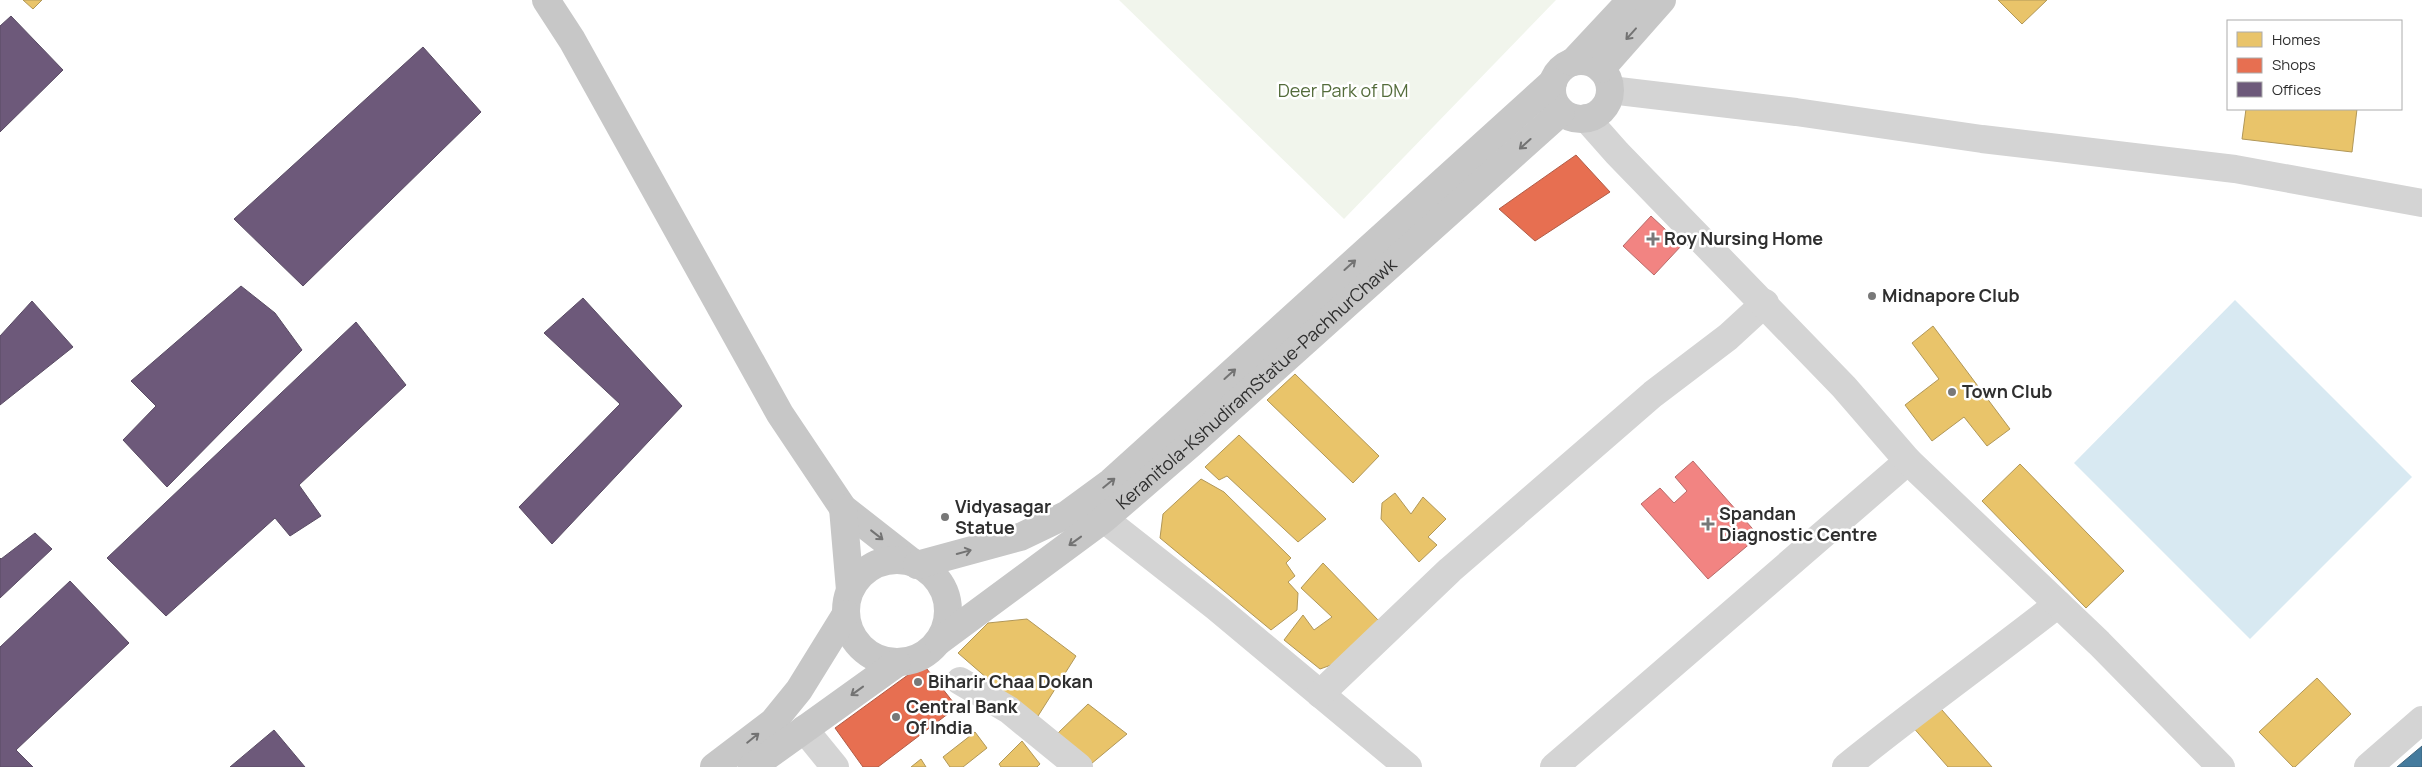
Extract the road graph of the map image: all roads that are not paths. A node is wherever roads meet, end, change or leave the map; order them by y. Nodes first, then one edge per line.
1 (546, 0) edge
2 (1631, 0) edge
3 (1662, 0) edge
4 (1573, 62) junction
5 (1605, 79) junction
6 (1553, 82) junction
7 (1574, 115) junction
8 (2422, 203) edge
9 (1764, 303) junction
10 (1908, 461) junction
11 (842, 508) junction
12 (1104, 519) junction
13 (914, 563) junction
14 (848, 602) junction
15 (2058, 604) junction
16 (939, 641) junction
17 (897, 663) junction
18 (960, 681) dead end
19 (1320, 694) junction
20 (2422, 720) edge
21 (804, 729) junction
22 (714, 767) edge
23 (752, 767) edge
24 (834, 767) edge
25 (1079, 767) edge
26 (1408, 767) edge
27 (1554, 767) edge
28 (1846, 767) edge
29 (2222, 767) edge
30 (2368, 767) edge

1 - 11 main road
2 - 4 main road, Keranitola-KshudiramStatue-PachhurChawk
3 -> 5 main road, Keranitola-KshudiramStatue-PachhurChawk
4 - 5 main road
4 - 6 main road, Keranitola-KshudiramStatue-PachhurChawk
5 - 7 main road, Keranitola-KshudiramStatue-PachhurChawk
5 - 8 street
6 - 7 main road
13 -> 6 main road, Keranitola-KshudiramStatue-PachhurChawk
7 - 9 street
7 -> 12 main road, Keranitola-KshudiramStatue-PachhurChawk
9 - 10 street
9 - 19 street
10 - 15 street
10 - 27 street
11 -> 13 main road
11 - 14 main road
12 -> 16 main road, Keranitola-KshudiramStatue-PachhurChawk
12 - 19 street
13 - 14 main road, Keranitola-KshudiramStatue-PachhurChawk
13 - 16 main road, Keranitola-KshudiramStatue-PachhurChawk
14 - 17 main road
22 -> 14 main road, Keranitola-KshudiramStatue-PachhurChawk
15 - 28 street
15 - 29 street
16 - 17 main road, Keranitola-KshudiramStatue-PachhurChawk
17 -> 21 main road, Keranitola-KshudiramStatue-PachhurChawk
18 - 25 street
19 - 26 street
20 - 30 street
21 - 23 main road, Keranitola-KshudiramStatue-PachhurChawk
21 - 24 street

